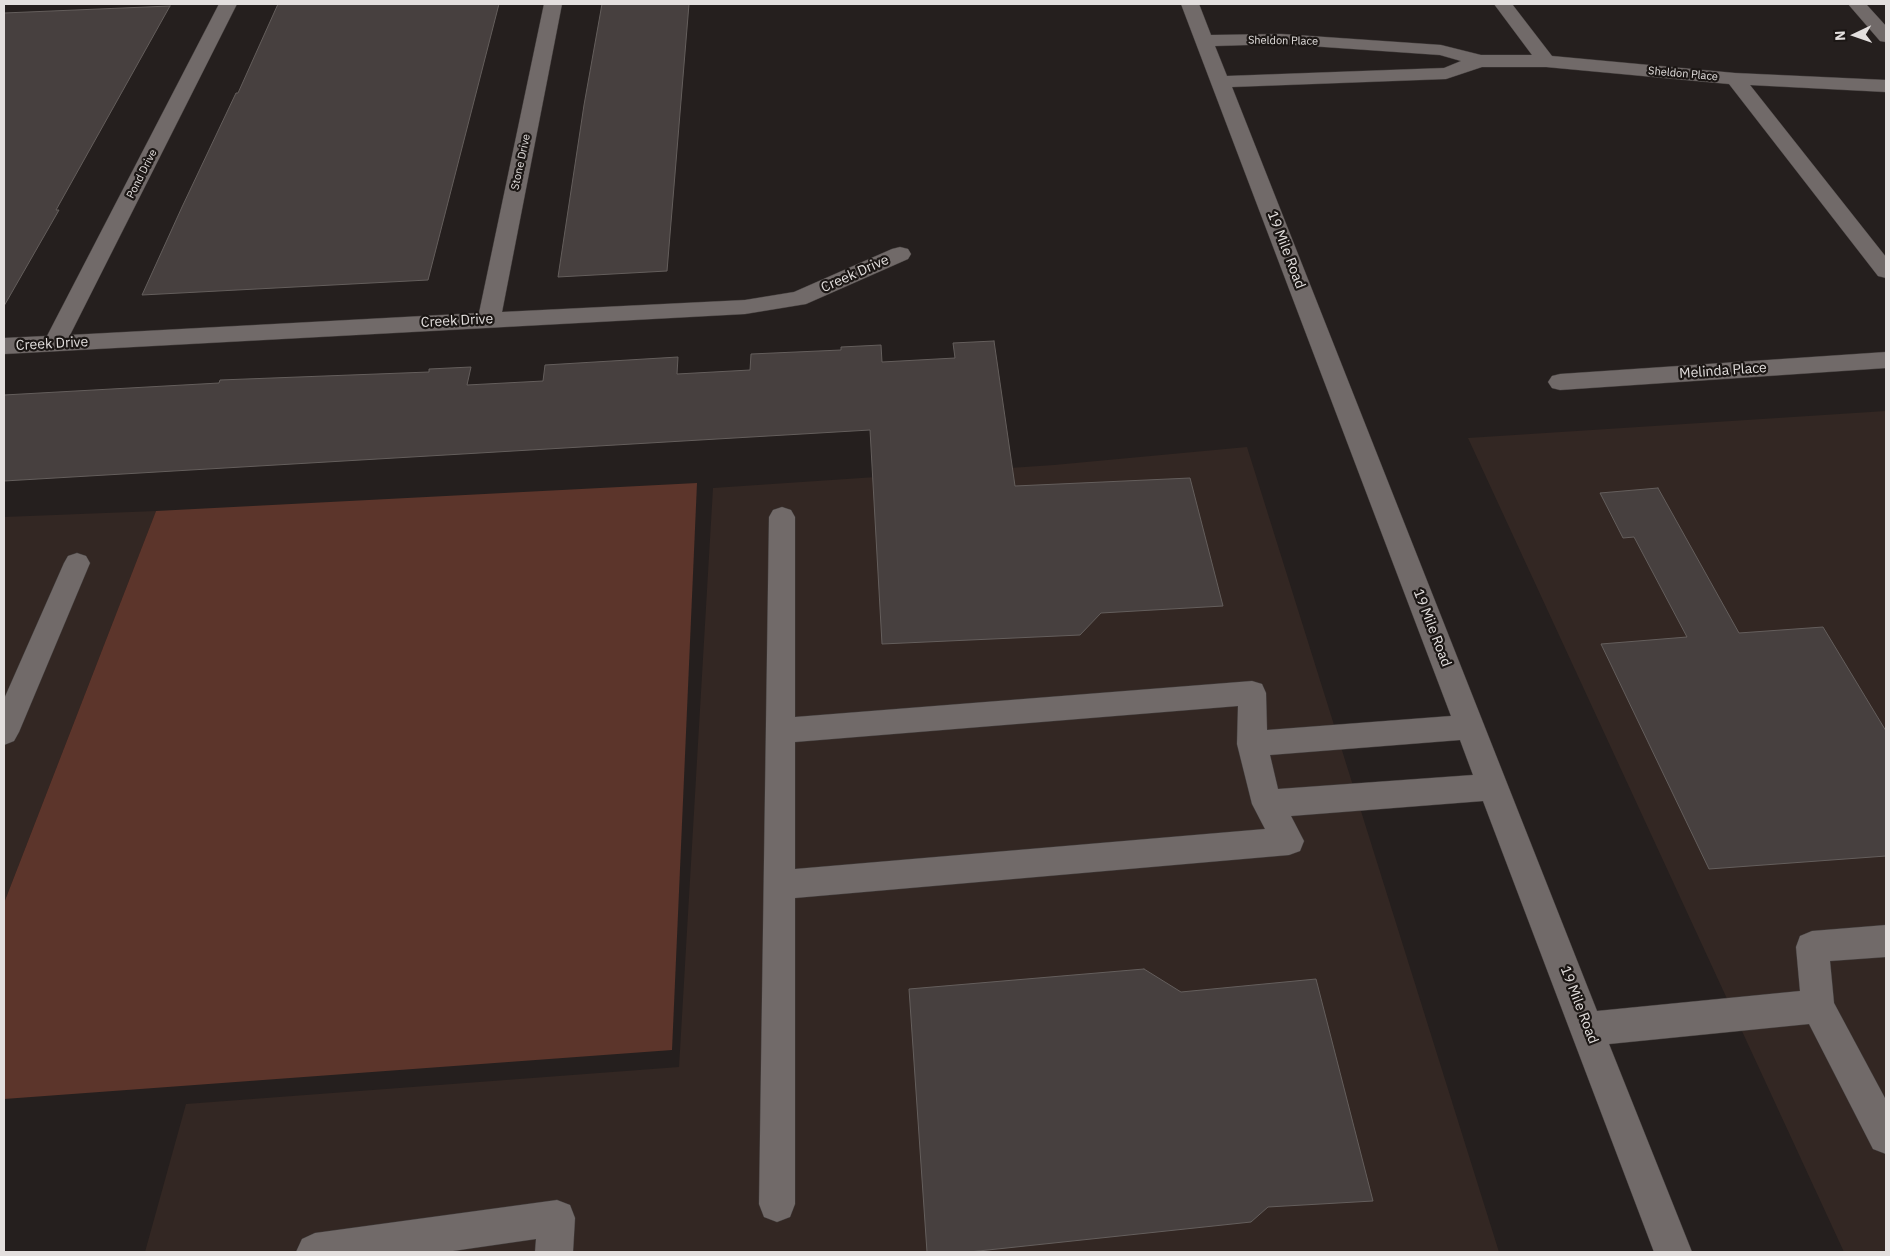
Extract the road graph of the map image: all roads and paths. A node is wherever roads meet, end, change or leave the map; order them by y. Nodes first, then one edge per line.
1 (228, 4) edge
2 (553, 4) edge
3 (1190, 4) edge
4 (1503, 4) edge
5 (1857, 4) edge
6 (1886, 37) edge
7 (1204, 42) junction
8 (1480, 61) junction
9 (1546, 61) junction
10 (1735, 78) junction
11 (1220, 82) junction
12 (1886, 86) edge
13 (900, 254) dead end
14 (1886, 272) edge
15 (489, 319) junction
16 (54, 344) junction
17 (4, 346) edge
18 (1886, 360) edge
19 (1560, 382) dead end
20 (782, 517) dead end
21 (77, 563) dead end
22 (1471, 727) junction
23 (780, 731) junction
24 (4, 732) edge
25 (1252, 744) junction
26 (1494, 786) junction
27 (1267, 804) junction
28 (779, 885) junction
29 (1886, 941) edge
30 (1818, 1006) junction
31 (1588, 1029) junction
32 (1886, 1136) edge
33 (777, 1204) dead end
34 (316, 1252) edge
35 (554, 1252) edge
36 (1673, 1252) edge

1 - 16 street, Pond Drive
2 - 15 street, Stone Drive
3 - 7 street, 19 Mile Road
4 - 9 street
5 - 6 street
7 - 8 street, Sheldon Place
7 - 11 street, 19 Mile Road
8 - 9 street, Sheldon Place
8 - 11 street, Sheldon Place
9 - 10 street, Sheldon Place
10 - 12 street, Sheldon Place
10 - 14 street
11 - 22 street, 19 Mile Road
13 - 15 street, Creek Drive
15 - 16 street, Creek Drive
16 - 17 street, Creek Drive
18 - 19 street, Melinda Place
20 - 23 street
21 - 24 street
22 - 25 street
22 - 26 street, 19 Mile Road
23 - 25 street
23 - 28 street
25 - 27 street
26 - 27 street
26 - 31 street, 19 Mile Road
27 - 28 street
28 - 33 street
29 - 30 street
30 - 31 street
30 - 32 street
31 - 36 street, 19 Mile Road
34 - 35 street

